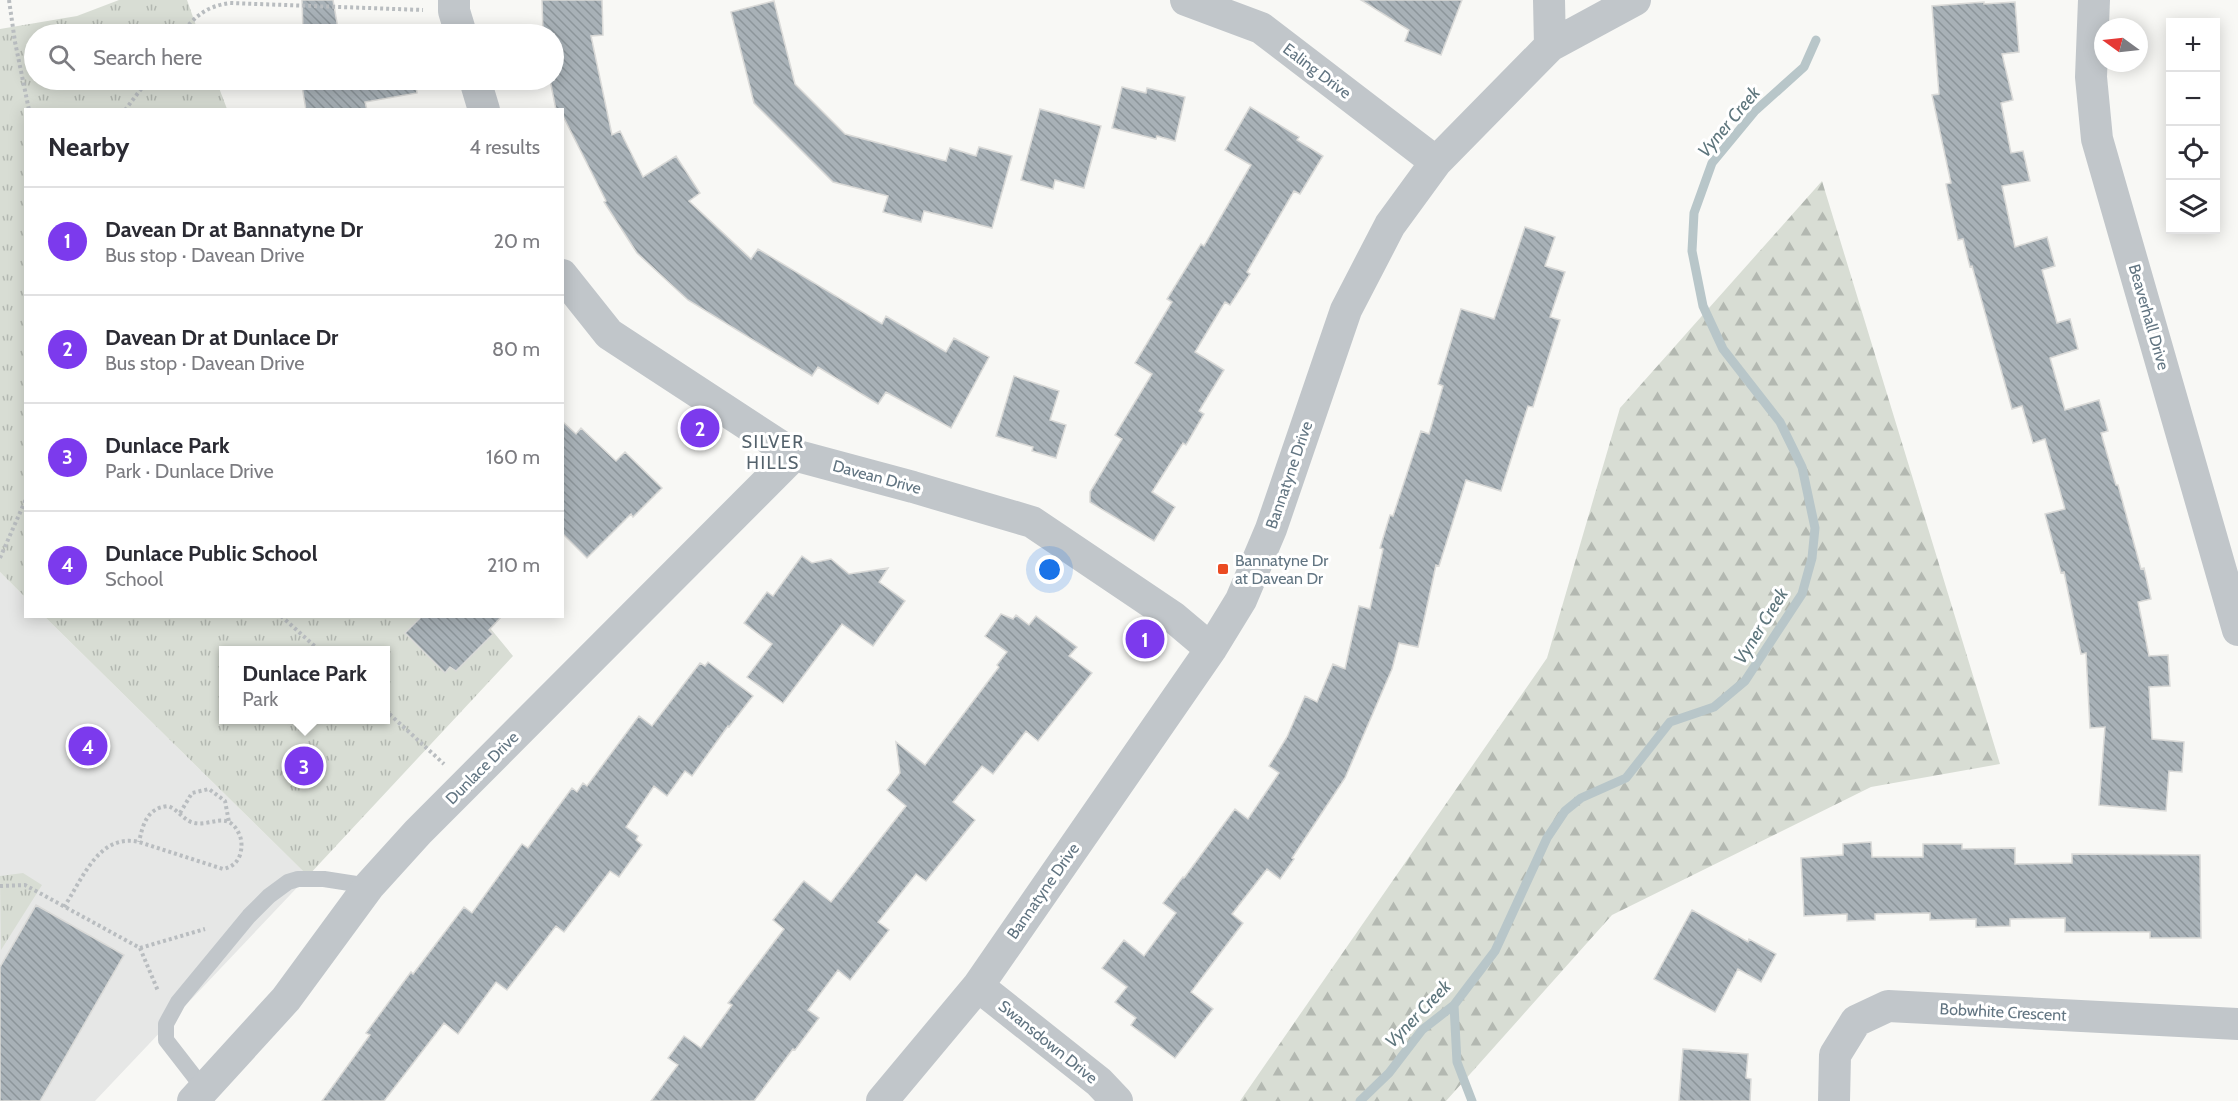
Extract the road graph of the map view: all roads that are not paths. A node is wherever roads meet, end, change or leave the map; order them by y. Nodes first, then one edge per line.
1 (1186, 0) edge
2 (1549, 0) edge
3 (1635, 0) edge
4 (2094, 0) edge
5 (1550, 46) junction
6 (478, 90) edge
7 (483, 108) edge
8 (1436, 162) junction
9 (564, 278) edge
10 (794, 455) junction
11 (2238, 630) edge
12 (1211, 649) junction
13 (369, 886) junction
14 (978, 986) junction
15 (2238, 1024) edge
16 (198, 1095) edge
17 (882, 1101) edge
18 (1117, 1101) edge
19 (1834, 1101) edge

1 - 8 street, Ealing Drive
2 - 5 street
3 - 5 street, Bannatyne Drive
4 - 11 street, Beaverhall Drive
5 - 8 street, Bannatyne Drive
6 - 7 street
8 - 12 street, Bannatyne Drive
9 - 10 street, Davean Drive
10 - 12 street, Davean Drive
10 - 13 street, Dunlace Drive
12 - 14 street, Bannatyne Drive
13 - 16 street, Dunlace Drive
13 - 16 lane
14 - 17 street, Bannatyne Drive
14 - 18 street, Swansdown Drive
15 - 19 street, Bobwhite Crescent

